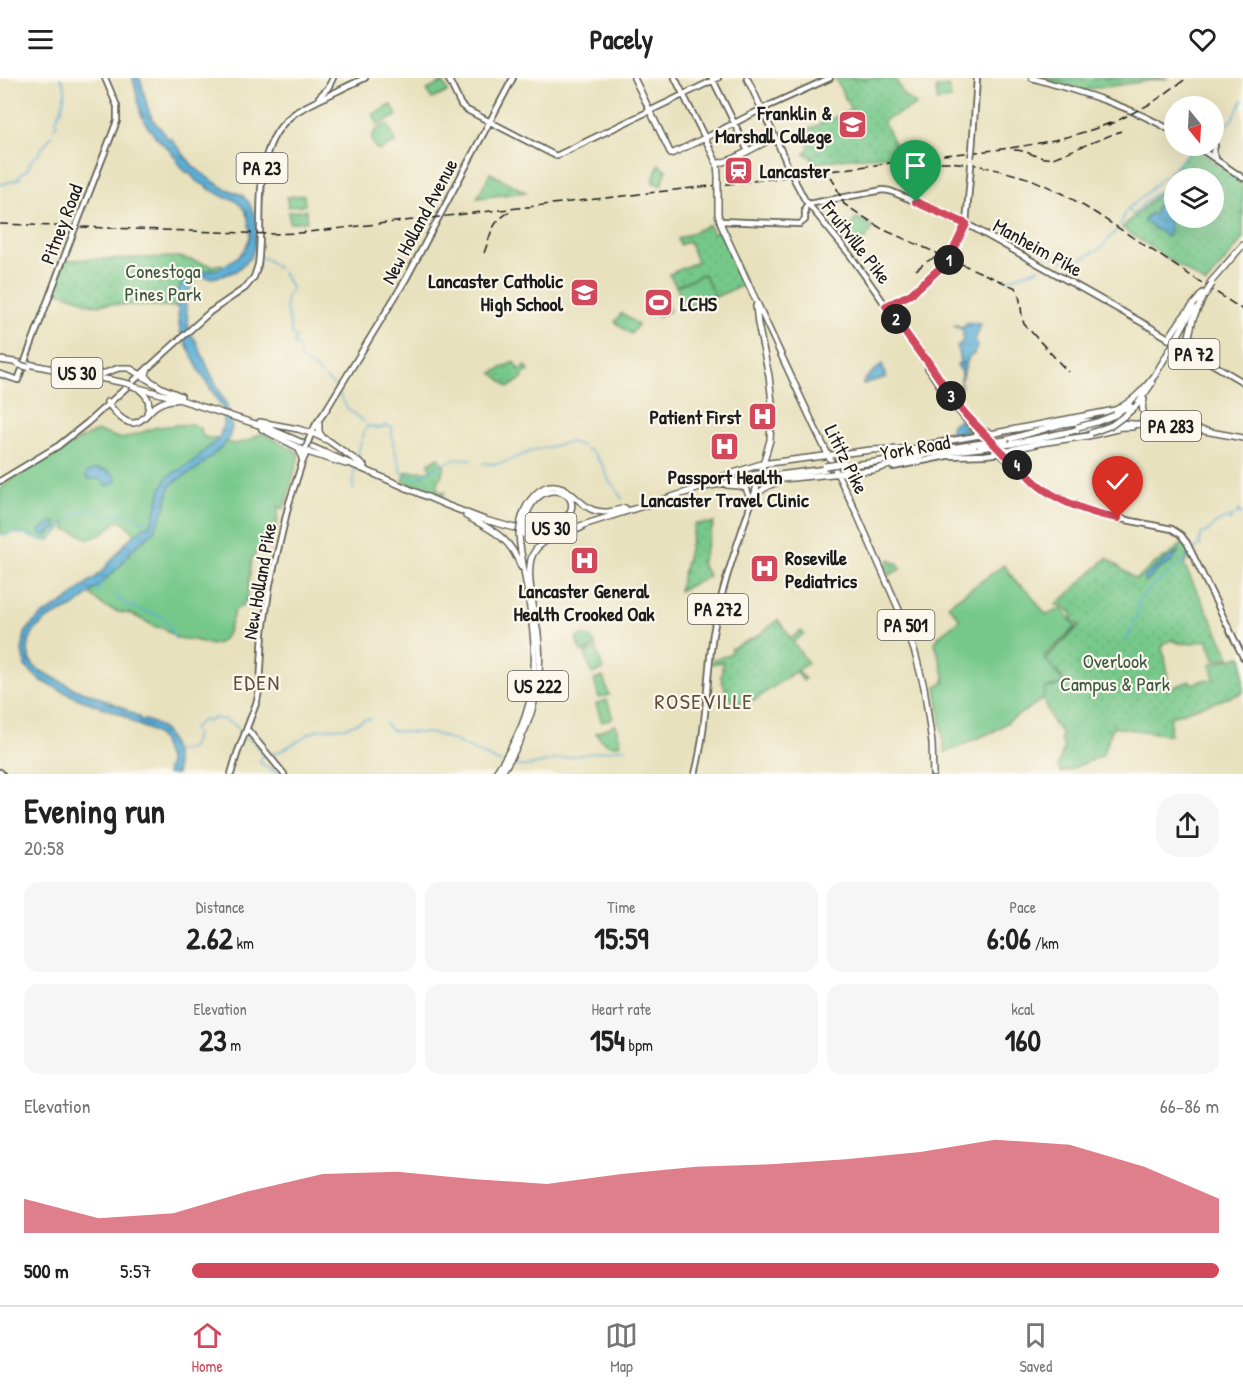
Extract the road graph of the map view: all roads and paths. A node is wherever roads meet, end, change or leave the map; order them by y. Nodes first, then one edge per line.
1 (105, 78) edge
2 (333, 78) edge
3 (365, 78) edge
4 (448, 78) edge
5 (513, 78) edge
6 (634, 78) edge
7 (675, 78) edge
8 (747, 78) edge
9 (830, 78) edge
10 (976, 78) edge
11 (1032, 78) edge
12 (714, 79) edge
13 (684, 95) junction
14 (762, 110) junction
15 (650, 111) junction
16 (490, 122) junction
17 (735, 124) junction
18 (1164, 126) edge
19 (705, 138) junction
20 (776, 140) junction
21 (748, 151) junction
22 (1211, 156) edge
23 (1215, 156) edge
24 (1217, 160) junction
25 (717, 164) junction
26 (1243, 178) edge
27 (808, 204) junction
28 (720, 221) junction
29 (966, 224) junction
30 (1243, 246) edge
31 (1211, 284) junction
32 (1204, 293) junction
33 (886, 306) junction
34 (759, 317) junction
35 (202, 318) junction
36 (1168, 339) junction
37 (1184, 348) junction
38 (166, 350) junction
39 (923, 357) junction
40 (2, 361) edge
41 (28, 366) junction
42 (148, 368) junction
43 (65, 371) junction
44 (0, 374) edge
45 (140, 374) junction
46 (1156, 375) junction
47 (347, 376) joint
48 (148, 379) junction
49 (1243, 383) edge
50 (127, 385) junction
51 (108, 402) junction
52 (200, 405) junction
53 (237, 417) junction
54 (1064, 420) junction
55 (1098, 422) junction
56 (318, 424) junction
57 (1162, 425) junction
58 (972, 427) junction
59 (979, 429) junction
60 (303, 430) junction
61 (1011, 430) junction
62 (994, 433) junction
63 (982, 435) junction
64 (311, 437) junction
65 (969, 438) junction
66 (325, 439) junction
67 (960, 439) junction
68 (1243, 439) edge
69 (1011, 445) junction
70 (297, 447) junction
71 (960, 447) junction
72 (905, 449) junction
73 (978, 449) junction
74 (306, 450) junction
75 (854, 452) junction
76 (827, 453) junction
77 (315, 455) junction
78 (925, 455) junction
79 (1003, 455) junction
80 (765, 456) junction
81 (303, 461) junction
82 (778, 462) junction
83 (356, 464) junction
84 (762, 464) junction
85 (846, 464) junction
86 (752, 466) junction
87 (873, 470) junction
88 (852, 472) junction
89 (838, 474) junction
90 (823, 476) junction
91 (764, 477) junction
92 (751, 478) junction
93 (798, 478) junction
94 (0, 480) edge
95 (719, 485) junction
96 (694, 486) junction
97 (844, 486) junction
98 (755, 489) junction
99 (763, 489) junction
100 (656, 499) junction
101 (439, 500) junction
102 (447, 504) junction
103 (749, 506) junction
104 (629, 510) junction
105 (610, 517) junction
106 (523, 521) junction
107 (500, 523) junction
108 (521, 534) junction
109 (531, 590) junction
110 (530, 613) junction
111 (1243, 657) edge
112 (247, 729) junction
113 (231, 774) edge
114 (284, 774) edge
115 (495, 774) edge
116 (501, 774) edge
117 (694, 774) edge
118 (933, 774) edge

1 - 44 main road, Pitney Road
2 - 35 main road, PA 23
3 - 35 main road, PA 23
4 - 16 main road
5 - 16 main road, New Holland Avenue
6 - 15 highway
7 - 13 main road
8 - 14 highway
9 - 14 main road
10 - 29 main road
11 - 18 main road
12 - 13 main road
12 - 17 main road
13 - 15 main road
13 - 19 main road
14 - 17 main road
14 - 20 highway
15 - 16 main road
15 - 19 highway
16 - 47 main road, New Holland Avenue
17 - 19 main road
17 - 21 main road
19 - 25 highway
20 - 21 highway
20 - 27 main road, Fruitville Pike, bridge
21 - 25 highway
22 - 24 main road
23 - 24 main road
24 - 26 main road
25 - 28 highway, bridge
27 - 28 main road
27 - 29 main road, Manheim Pike / PA 72
27 - 33 main road, Fruitville Pike
28 - 34 highway
29 - 33 main road
29 - 36 main road, Manheim Pike / PA 72
30 - 31 highway, US 30
30 - 31 highway, US 30
31 - 32 highway, US 30, bridge
32 - 36 highway
32 - 37 highway
32 - 46 highway, US 30, bridge
33 - 39 main road, Fruitville Pike
34 - 76 highway, Lititz Pike
34 - 80 highway
35 - 38 main road, PA 23
36 - 37 main road, Manheim Pike / PA 72
37 - 49 main road, Manheim Pike / PA 72
38 - 42 main road, PA 23
38 - 45 main road, PA 23
39 - 58 main road, Fruitville Pike
39 - 59 main road, Fruitville Pike
40 - 41 highway, US 30, bridge
41 - 43 highway, US 30
41 - 50 highway, US 30
42 - 45 main road
42 - 48 highway
43 - 45 highway
43 - 50 highway, US 30
45 - 48 highway
45 - 51 main road
46 - 54 highway
46 - 57 highway
46 - 69 highway, US 30, bridge
46 - 69 highway, US 30, bridge
47 - 56 main road, New Holland Pike
48 - 52 highway
50 - 51 highway
50 - 52 highway, US 30
51 - 52 highway
51 - 94 main road
52 - 53 highway, US 30
53 - 60 highway
53 - 70 highway
53 - 83 highway, US 30
54 - 55 highway
54 - 61 highway
55 - 57 highway, PA 283
55 - 69 highway, PA 283
56 - 60 highway
56 - 64 main road, New Holland Pike
56 - 66 highway
57 - 68 highway, PA 283
58 - 63 main road, Fruitville Pike
58 - 65 main road
59 - 62 highway
59 - 63 main road, Fruitville Pike
60 - 64 highway
61 - 62 highway
61 - 69 highway
62 - 63 highway
63 - 65 main road
63 - 79 main road, Fruitville Pike
64 - 66 highway
64 - 74 main road, New Holland Pike, bridge
65 - 67 main road
66 - 83 highway
67 - 72 main road
67 - 73 main road
68 - 69 highway, PA 283
69 - 73 highway, US 30, bridge
69 - 79 highway
70 - 74 highway
70 - 81 highway
71 - 72 highway
71 - 73 highway, US 30
71 - 85 highway, US 30
72 - 75 highway
73 - 78 highway, US 30
73 - 79 main road, York Road
73 - 87 main road, York Road
74 - 77 highway
74 - 81 main road, New Holland Pike
75 - 76 highway
75 - 88 highway
76 - 82 highway
76 - 89 highway, Lititz Pike
77 - 81 highway
77 - 83 highway
78 - 85 highway, US 30
78 - 87 highway
79 - 111 main road, Fruitville Pike
80 - 82 highway
80 - 84 highway, PA 272
80 - 86 highway
81 - 112 main road, New Holland Pike
82 - 84 highway
83 - 101 highway, US 30
83 - 101 highway, US 30
84 - 86 highway
84 - 98 highway, PA 272
85 - 91 highway, US 30, bridge
86 - 96 highway
87 - 88 highway, York Road
88 - 89 highway, York Road
88 - 97 highway
89 - 90 highway, York Road
89 - 97 highway, Lititz Pike / PA 501
90 - 93 highway, York Road
90 - 97 highway
91 - 92 highway, US 30, bridge
91 - 93 highway
92 - 95 highway
92 - 96 highway, US 30
92 - 104 highway, US 30
93 - 99 highway
95 - 103 highway
95 - 104 highway
96 - 100 highway, US 30
97 - 118 highway, Lititz Pike / PA 501
98 - 99 highway
98 - 103 main road, PA 272
99 - 103 highway
100 - 106 highway
100 - 107 highway, US 30
101 - 102 highway, US 30
102 - 105 highway, US 30
102 - 107 highway, US 30
102 - 110 highway
103 - 117 main road, PA 272
104 - 105 highway, US 30
105 - 109 highway, US 222
106 - 107 highway
106 - 108 highway, bridge
108 - 109 highway
108 - 110 highway, US 222
109 - 116 highway, US 222
110 - 115 highway, US 222
112 - 113 main road, New Holland Pike
112 - 114 main road

